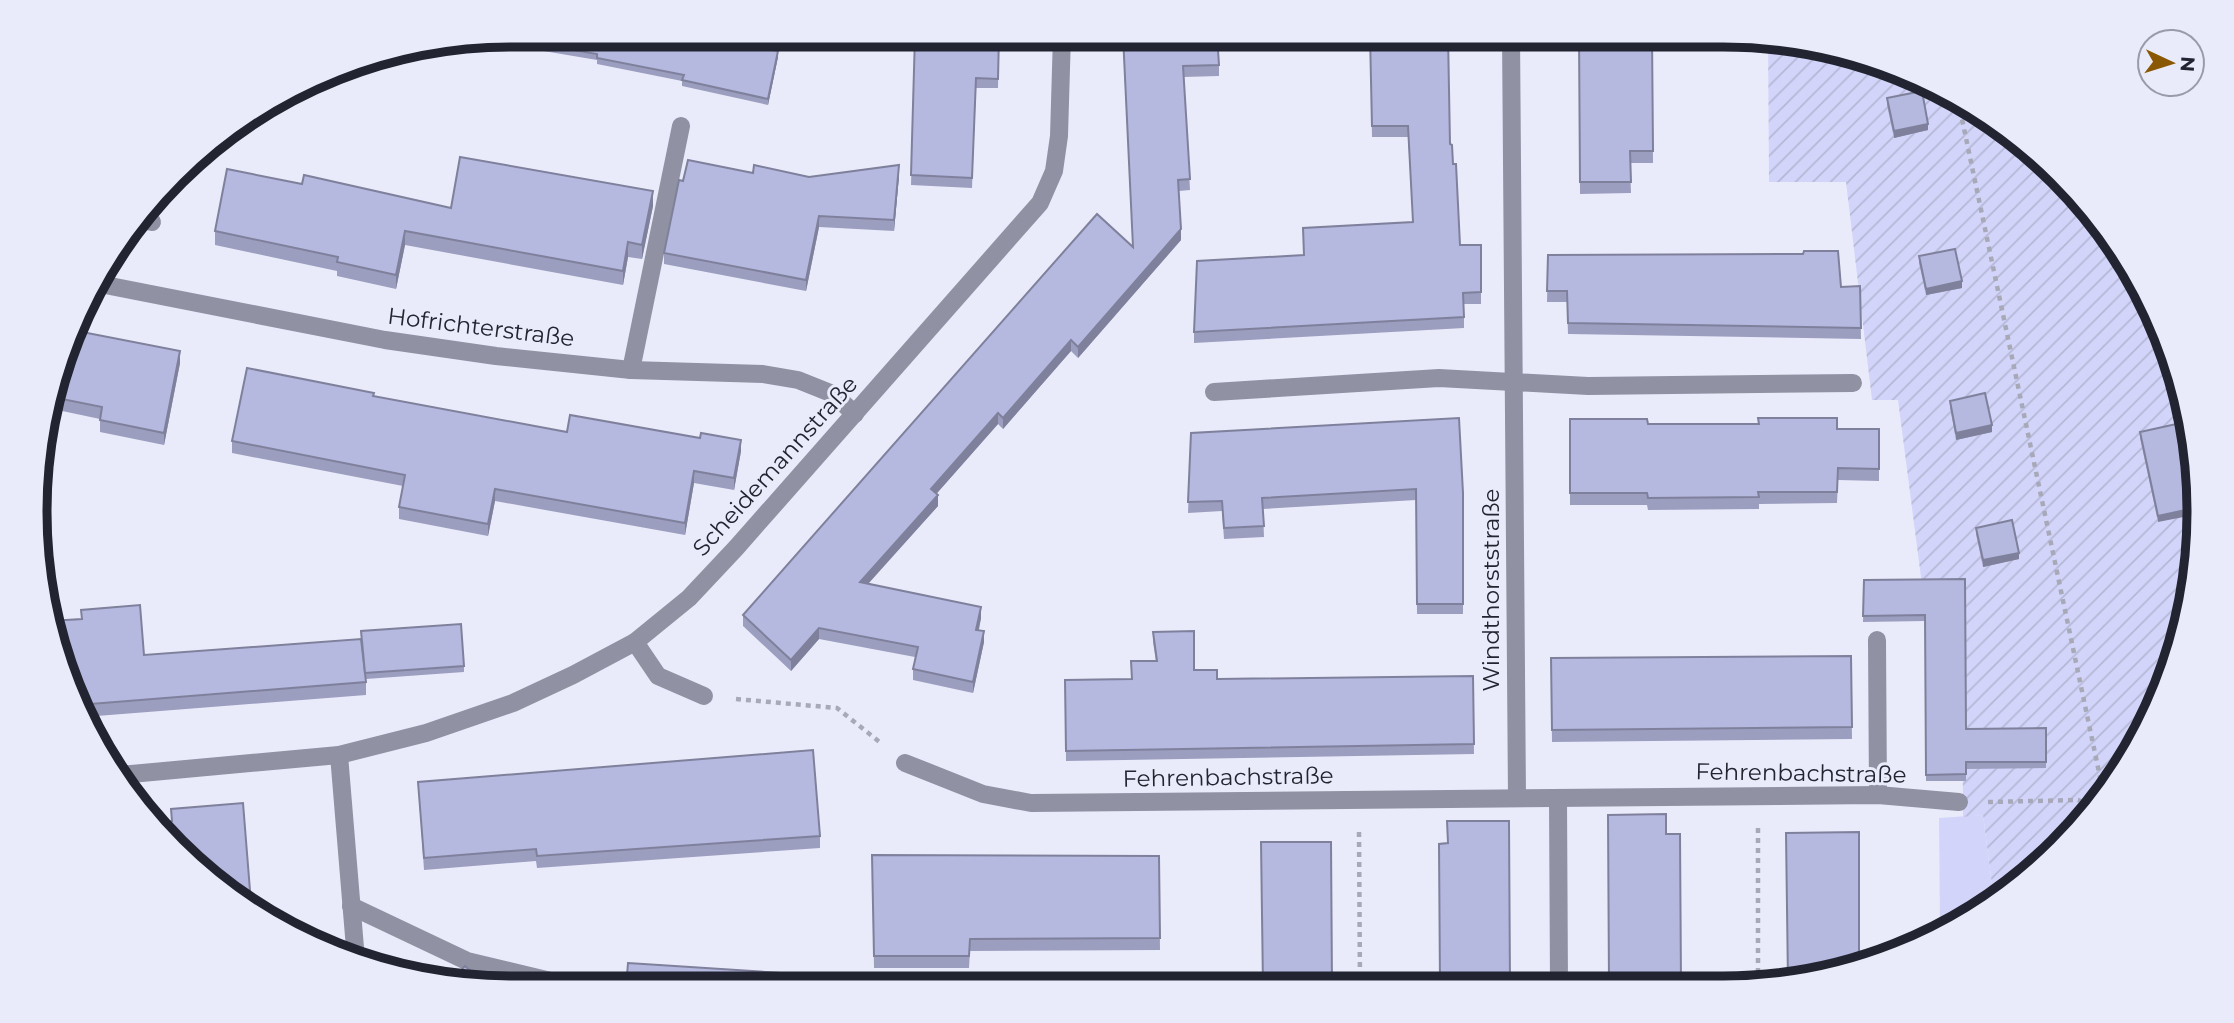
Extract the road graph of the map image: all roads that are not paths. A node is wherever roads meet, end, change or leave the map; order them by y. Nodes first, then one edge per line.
1 (1062, 47) edge
2 (1511, 47) edge
3 (681, 127) dead end
4 (105, 286) edge
5 (631, 370) junction
6 (1514, 382) junction
7 (1853, 383) dead end
8 (1214, 392) dead end
9 (855, 414) junction
10 (1877, 640) dead end
11 (635, 642) junction
12 (704, 696) road end
13 (339, 755) junction
14 (905, 763) road end
15 (129, 774) edge
16 (1878, 795) junction
17 (1517, 798) junction
18 (1558, 798) junction
19 (1959, 802) road end
20 (351, 906) junction
21 (355, 948) edge
22 (530, 976) edge
23 (1559, 976) edge

1 - 9 street, Scheidemannstraße
2 - 6 street, Windthorststraße
3 - 5 street
4 - 5 street, Hofrichterstraße
5 - 9 street, Hofrichterstraße
6 - 7 street
6 - 8 street
6 - 17 street, Windthorststraße
9 - 11 street, Scheidemannstraße
10 - 16 street
11 - 12 street
11 - 13 street, Scheidemannstraße
13 - 15 street, Scheidemannstraße
13 - 20 street
14 - 17 street, Fehrenbachstraße
16 - 18 street, Fehrenbachstraße
16 - 19 street, Fehrenbachstraße
17 - 18 street, Fehrenbachstraße
18 - 23 street
20 - 21 street
20 - 22 street

